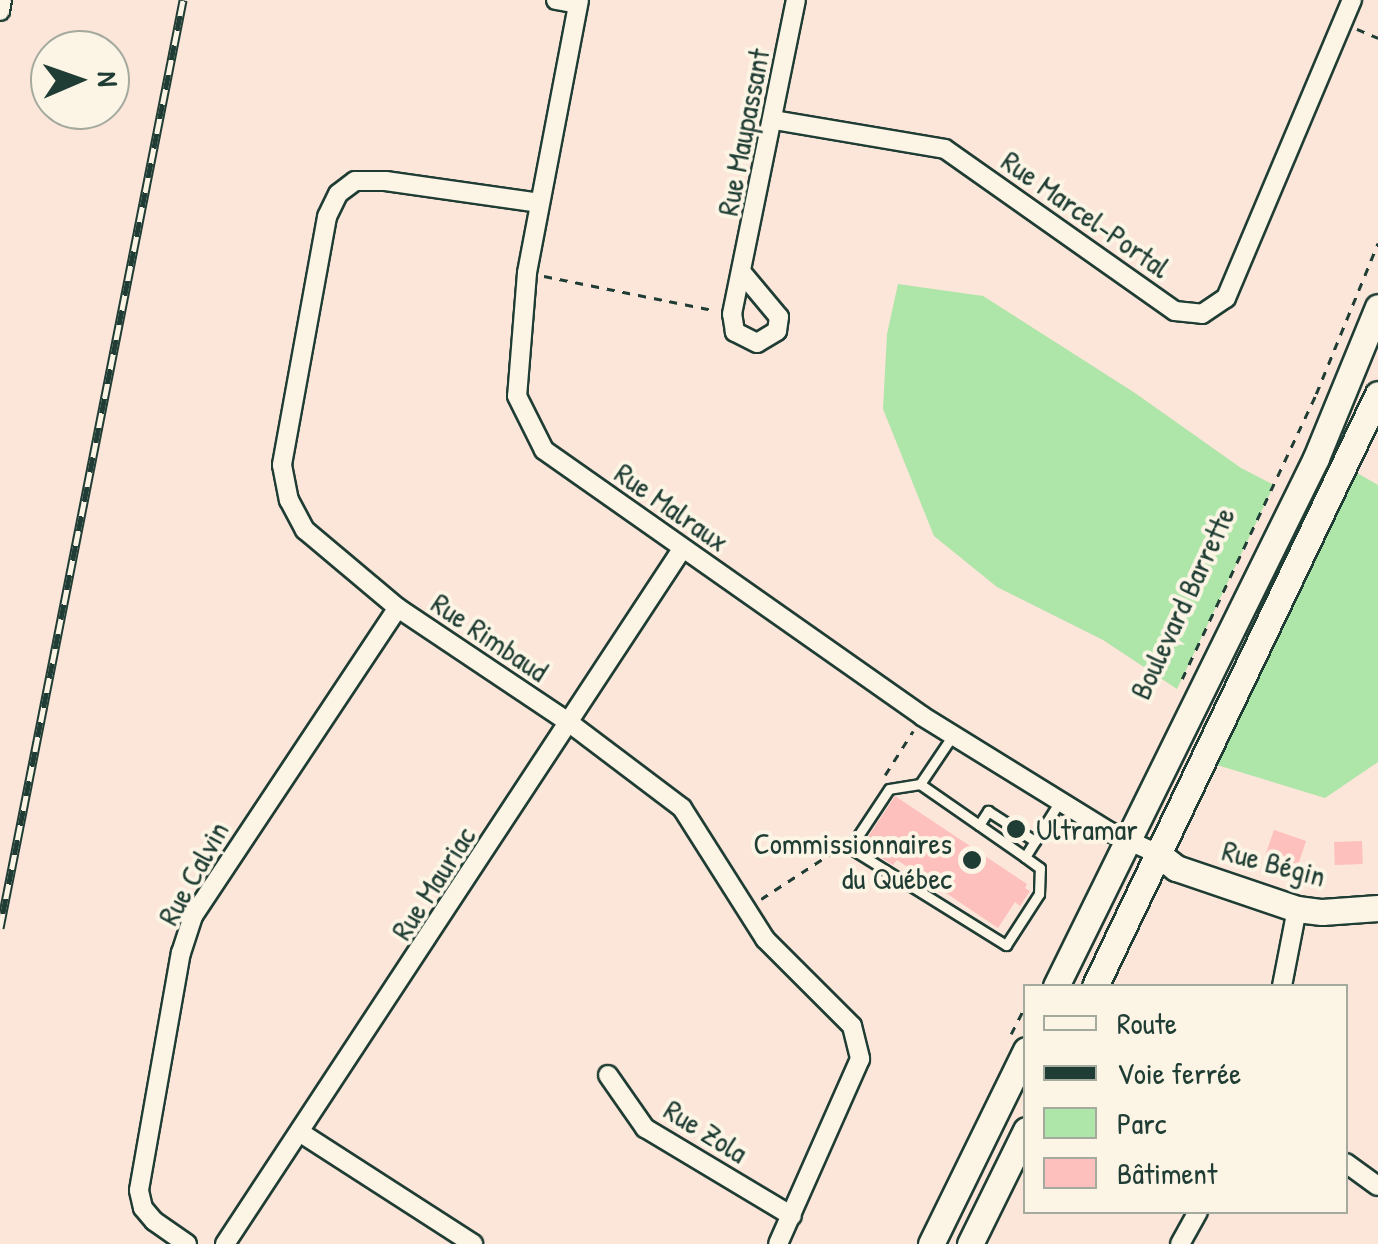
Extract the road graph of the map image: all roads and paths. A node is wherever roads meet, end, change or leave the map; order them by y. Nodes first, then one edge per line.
1 (2, 0) edge
2 (556, 0) edge
3 (796, 0) edge
4 (1352, 0) edge
5 (578, 2) edge
6 (0, 11) edge
7 (1342, 23) junction
8 (1378, 38) edge
9 (774, 120) junction
10 (540, 202) junction
11 (1378, 242) edge
12 (528, 273) junction
13 (743, 274) junction
14 (1378, 306) edge
15 (732, 314) junction
16 (1378, 394) edge
17 (682, 549) junction
18 (398, 608) junction
19 (1177, 689) dead end
20 (922, 716) junction
21 (571, 724) junction
22 (953, 735) junction
23 (881, 782) dead end
24 (920, 784) junction
25 (1060, 801) junction
26 (979, 825) junction
27 (1125, 840) junction
28 (1035, 841) junction
29 (840, 848) dead end
30 (1158, 854) junction
31 (1025, 857) junction
32 (748, 908) junction
33 (1378, 908) edge
34 (1296, 909) junction
35 (1057, 984) edge
36 (1096, 984) edge
37 (1282, 984) edge
38 (1023, 1056) edge
39 (608, 1075) dead end
40 (301, 1133) junction
41 (1023, 1136) edge
42 (1348, 1164) edge
43 (1378, 1186) edge
44 (1197, 1214) edge
45 (792, 1216) junction
46 (187, 1244) edge
47 (225, 1244) edge
48 (472, 1244) edge
49 (778, 1244) edge
50 (931, 1244) edge
51 (970, 1244) edge
52 (1180, 1244) edge

1 - 6 street
2 - 5 street
3 - 9 street, Rue Maupassant
4 - 7 street, Rue Marcel-Portal
5 - 10 street, Rue Malraux
7 - 8 path
7 - 9 street, Rue Marcel-Portal
9 - 13 street, Rue Maupassant
10 - 12 street, Rue Malraux
10 - 18 street, Rue Rimbaud
11 - 19 path, Boulevard Barrette
12 - 15 path
12 - 17 street, Rue Malraux
13 - 15 street, Rue Maupassant
13 - 15 street
14 - 27 main road, Boulevard Barrette
16 - 30 main road
17 - 20 street, Rue Malraux
17 - 21 street, Rue Mauriac
18 - 21 street, Rue Rimbaud
18 - 46 street, Rue Calvin
20 - 22 street, Rue Malraux
20 - 23 path
21 - 32 street, Rue Rimbaud
21 - 40 street, Rue Mauriac
22 - 24 lane
22 - 25 street, Rue Malraux
24 - 26 lane
24 - 31 lane
25 - 27 street, Rue Malraux
25 - 28 lane
26 - 28 lane
26 - 31 lane
27 - 30 street, Rue Malraux
27 - 35 main road, Boulevard Barrette
28 - 31 lane
29 - 32 path
30 - 34 main road, Rue Bégin
30 - 36 main road
32 - 45 street, Rue Rimbaud
33 - 34 main road, Rue Bégin
34 - 37 street
38 - 50 main road
39 - 45 street, Rue Zola
40 - 47 street, Rue Mauriac
40 - 48 street
41 - 51 main road
42 - 43 street
44 - 52 street
45 - 49 street, Rue Rimbaud

